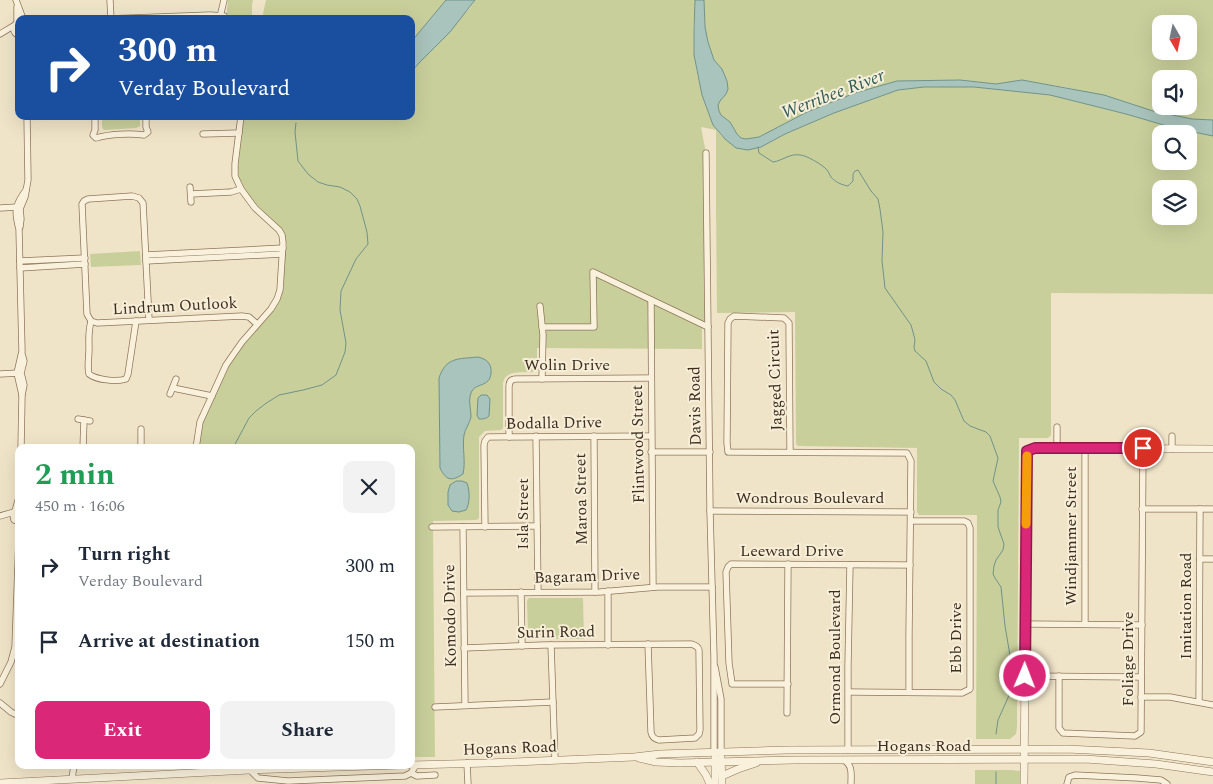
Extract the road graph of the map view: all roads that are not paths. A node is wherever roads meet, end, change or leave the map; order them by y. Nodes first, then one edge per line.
1 (110, 0) edge
2 (225, 0) edge
3 (16, 1) edge
4 (17, 15) edge
5 (21, 15) edge
6 (111, 15) edge
7 (223, 15) edge
8 (15, 24) edge
9 (0, 34) edge
10 (15, 36) edge
11 (27, 120) edge
12 (95, 120) edge
13 (146, 120) edge
14 (241, 120) edge
15 (239, 133) junction
16 (204, 134) dead end
17 (706, 153) dead end
18 (190, 187) dead end
19 (241, 189) junction
20 (191, 194) junction
21 (190, 202) dead end
22 (18, 207) junction
23 (0, 208) edge
24 (282, 251) junction
25 (146, 258) junction
26 (85, 261) junction
27 (20, 264) junction
28 (651, 300) junction
29 (540, 306) dead end
30 (149, 320) junction
31 (90, 321) junction
32 (136, 321) junction
33 (257, 324) junction
34 (708, 327) junction
35 (542, 328) junction
36 (19, 373) junction
37 (0, 374) edge
38 (651, 378) junction
39 (176, 379) dead end
40 (542, 379) junction
41 (212, 396) junction
42 (84, 420) dead end
43 (1057, 426) dead end
44 (142, 429) dead end
45 (536, 436) junction
46 (594, 436) junction
47 (651, 436) junction
48 (1172, 436) dead end
49 (509, 437) junction
50 (21, 444) edge
51 (83, 444) edge
52 (141, 444) edge
53 (197, 444) edge
54 (1057, 448) junction
55 (1085, 448) junction
56 (1143, 448) junction
57 (1172, 449) junction
58 (1213, 449) edge
59 (651, 452) junction
60 (710, 452) junction
61 (790, 452) junction
62 (1142, 509) junction
63 (1200, 509) junction
64 (1213, 509) edge
65 (15, 511) edge
66 (710, 511) junction
67 (911, 512) junction
68 (0, 516) edge
69 (911, 521) junction
70 (15, 526) edge
71 (537, 526) junction
72 (432, 527) dead end
73 (463, 527) junction
74 (485, 527) junction
75 (1200, 559) junction
76 (1213, 559) edge
77 (788, 564) junction
78 (850, 565) junction
79 (910, 565) junction
80 (653, 587) junction
81 (712, 587) junction
82 (608, 591) junction
83 (521, 592) junction
84 (538, 592) junction
85 (595, 592) junction
86 (464, 593) junction
87 (1025, 624) junction
88 (1085, 624) junction
89 (1142, 625) junction
90 (648, 644) junction
91 (551, 645) junction
92 (608, 645) junction
93 (15, 646) edge
94 (522, 646) junction
95 (464, 648) junction
96 (1025, 676) junction
97 (1059, 676) junction
98 (1141, 677) junction
99 (1, 681) edge
100 (788, 684) junction
101 (849, 692) junction
102 (909, 692) junction
103 (1141, 696) junction
104 (553, 702) junction
105 (1199, 702) junction
106 (0, 704) edge
107 (465, 705) junction
108 (1213, 705) edge
109 (435, 707) dead end
110 (786, 713) dead end
111 (15, 714) edge
112 (1024, 749) junction
113 (848, 750) junction
114 (717, 753) junction
115 (634, 757) junction
116 (1024, 759) junction
117 (555, 760) junction
118 (844, 760) junction
119 (861, 760) junction
120 (761, 761) junction
121 (697, 762) junction
122 (718, 762) junction
123 (1213, 762) edge
124 (467, 763) junction
125 (415, 765) edge
126 (75, 769) edge
127 (280, 769) edge
128 (412, 769) edge
129 (851, 769) junction
130 (250, 770) junction
131 (1213, 772) edge
132 (411, 773) junction
133 (435, 775) dead end
134 (75, 779) junction
135 (722, 780) edge
136 (0, 783) edge
137 (468, 784) edge
138 (710, 784) edge
139 (715, 784) edge
140 (851, 784) edge
141 (1024, 784) edge
142 (1067, 784) edge
143 (1167, 784) edge

1 - 6 street
2 - 7 street
3 - 4 street
3 - 5 street
8 - 9 street
9 - 10 street
11 - 22 street
12 - 13 street
14 - 15 street
15 - 16 street
15 - 19 street
17 - 34 street, Davis Road
18 - 20 street
19 - 20 street
19 - 24 street
20 - 21 street
22 - 23 street
22 - 27 street
24 - 25 street
24 - 33 street
25 - 26 street
25 - 30 street
26 - 27 street
26 - 31 street
27 - 36 street
28 - 34 street
28 - 35 street
28 - 38 street, Flintwood Street
29 - 35 street
30 - 32 street, Lindrum Outlook
30 - 33 street, Lindrum Outlook
31 - 32 street, Lindrum Outlook
31 - 32 street
33 - 41 street
34 - 60 street, Davis Road
35 - 40 street
36 - 37 street
36 - 50 street
38 - 40 street, Wolin Drive
38 - 47 street, Flintwood Street
39 - 41 street
40 - 49 street, Wolin Drive
41 - 53 street
42 - 51 street
43 - 54 street
44 - 52 street
45 - 46 street, Bodalla Drive
45 - 49 street, Bodalla Drive
45 - 71 street, Isla Street
46 - 47 street, Bodalla Drive
46 - 85 street, Maroa Street
47 - 59 street, Flintwood Street
48 - 57 street
49 - 74 street, Bodalla Drive
54 - 55 street
54 - 87 street
55 - 56 street
55 - 88 street, Windjammer Street
56 - 57 street
56 - 62 street, Foliage Drive
57 - 58 street
59 - 60 street
59 - 80 street, Flintwood Street
60 - 66 street, Davis Road
61 - 61 street, Jagged Circuit
61 - 67 street, Jagged Circuit
62 - 63 street
62 - 89 street, Foliage Drive
63 - 64 street
63 - 75 street, Imitation Road
65 - 68 street
66 - 67 street, Wondrous Boulevard
66 - 81 street, Davis Road
67 - 69 street, Jagged Circuit
68 - 70 street
69 - 79 street, Jagged Circuit
69 - 102 street, Ebb Drive
71 - 74 street
71 - 84 street, Isla Street
72 - 73 street
73 - 74 street
73 - 86 street, Komodo Drive
75 - 76 street
75 - 105 street, Imitation Road
77 - 78 street, Leeward Drive
77 - 100 street
77 - 100 street, Leeward Drive
78 - 79 street, Leeward Drive
78 - 101 street, Ormond Boulevard
79 - 102 street, Jagged Circuit
80 - 81 street, Bagaram Drive
80 - 82 street, Bagaram Drive
81 - 114 street, Davis Road
82 - 85 street, Bagaram Drive
82 - 92 street
83 - 84 street, Bagaram Drive
83 - 86 street, Bagaram Drive
83 - 94 street
84 - 85 street, Bagaram Drive
86 - 95 street, Komodo Drive
87 - 88 street
87 - 96 street
88 - 89 street
89 - 98 street, Foliage Drive
90 - 90 street, Surin Road
90 - 92 street, Surin Road
91 - 92 street, Surin Road
91 - 94 street, Surin Road
91 - 104 street
93 - 99 street
94 - 95 street, Surin Road
95 - 107 street, Komodo Drive
96 - 97 street
96 - 112 street
97 - 98 street
97 - 103 street, Foliage Drive
98 - 103 street, Foliage Drive
100 - 110 street
101 - 102 street, Ebb Drive
101 - 113 street, Ormond Boulevard
103 - 105 street
104 - 107 street
104 - 117 street
105 - 108 street
106 - 111 street
107 - 109 street
112 - 113 street, Hogans Road
112 - 116 street
112 - 123 street, Hogans Road
113 - 114 street, Hogans Road
114 - 115 street, Hogans Road
114 - 122 street, Davis Road
115 - 117 street, Hogans Road
115 - 121 street, Hogans Road
116 - 119 street, Hogans Road
116 - 131 street, Hogans Road
116 - 141 street
117 - 124 street, Hogans Road
118 - 119 street, Hogans Road
118 - 120 street, Hogans Road
118 - 129 street
119 - 129 street
120 - 122 street, Hogans Road
120 - 135 street
121 - 122 street, Hogans Road
121 - 138 street
122 - 135 street, Davis Road
122 - 139 street, Davis Road
124 - 125 street, Hogans Road
124 - 137 street
126 - 134 street
127 - 130 street
128 - 132 street, Hogans Road
129 - 140 street
130 - 132 street
130 - 134 street
132 - 133 street
134 - 136 street
142 - 143 street

